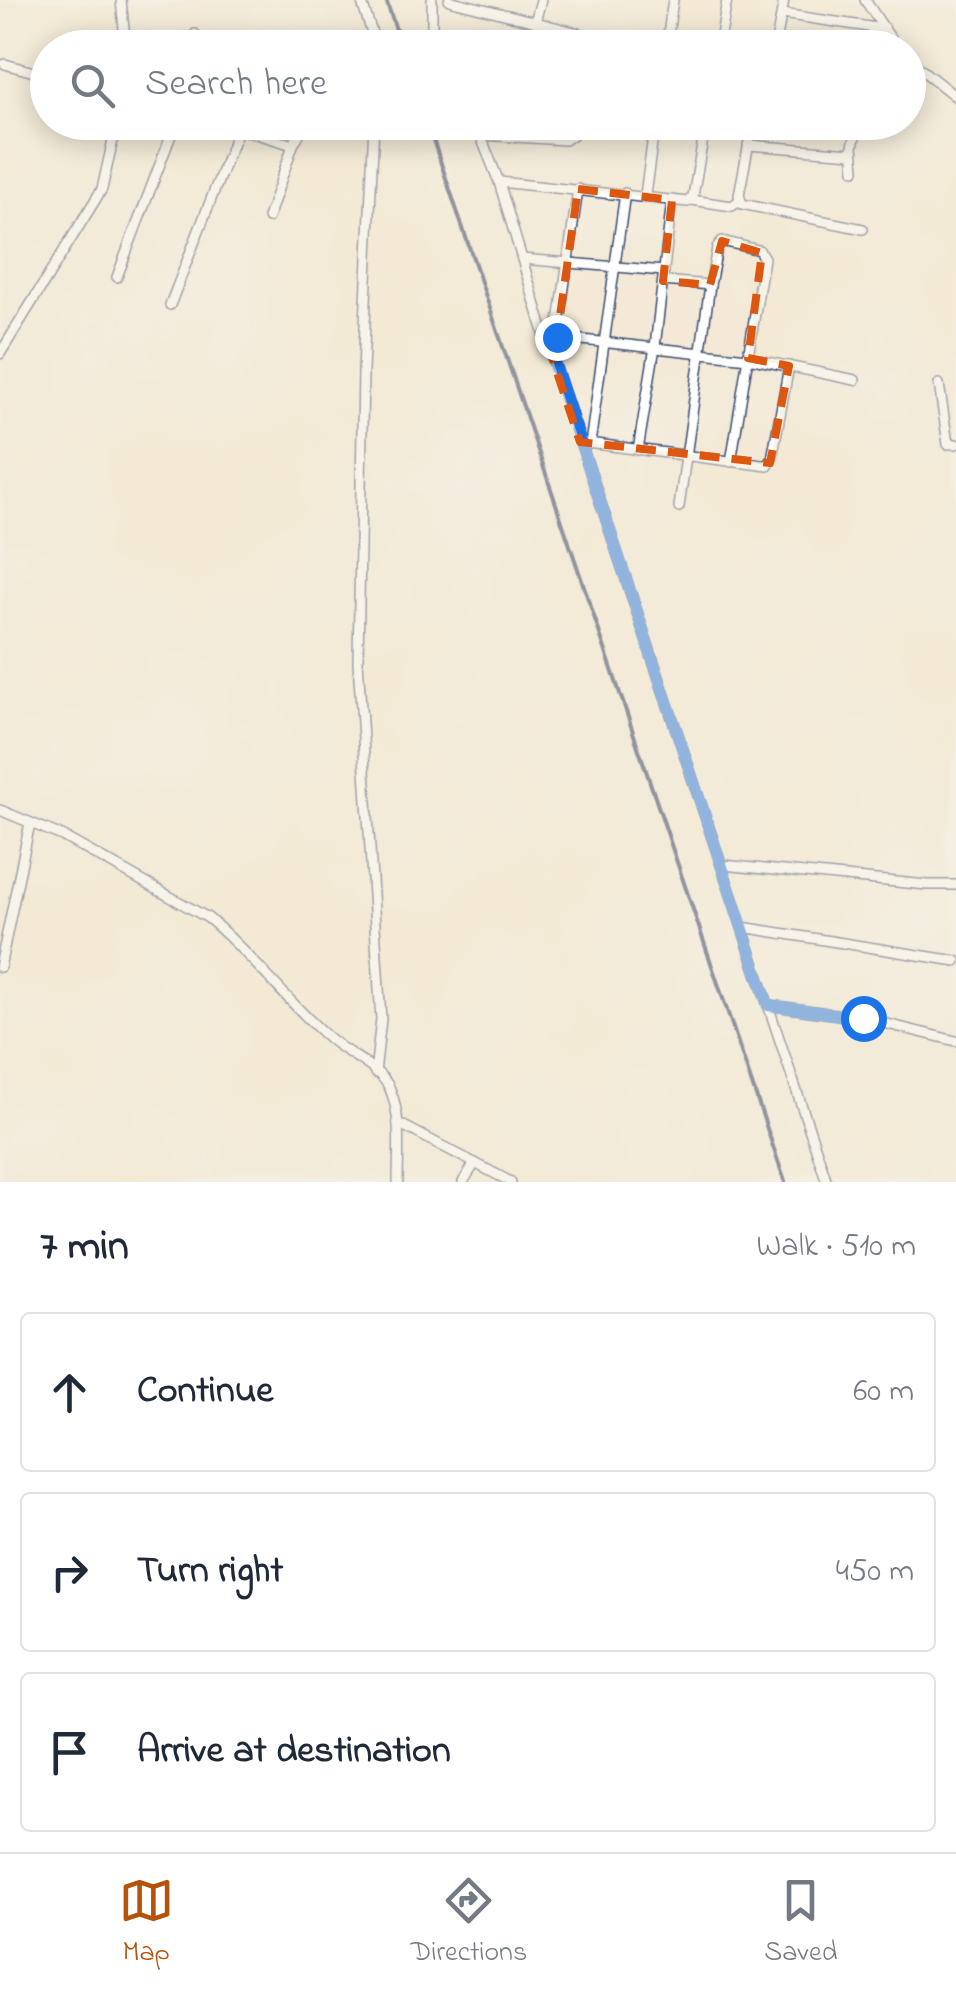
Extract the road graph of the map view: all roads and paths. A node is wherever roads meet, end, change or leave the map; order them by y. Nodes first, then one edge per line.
1 (121, 0) edge
2 (361, 0) edge
3 (432, 0) edge
4 (449, 0) edge
5 (541, 0) edge
6 (673, 0) edge
7 (727, 0) edge
8 (784, 0) edge
9 (865, 0) edge
10 (782, 14) junction
11 (535, 22) junction
12 (884, 29) joint
13 (124, 30) edge
14 (371, 30) edge
15 (433, 30) edge
16 (566, 30) edge
17 (669, 30) edge
18 (722, 30) edge
19 (779, 30) edge
20 (5, 64) dead end
21 (30, 71) edge
22 (926, 74) edge
23 (956, 97) edge
24 (113, 140) edge
25 (169, 140) edge
26 (235, 140) edge
27 (279, 140) edge
28 (296, 140) edge
29 (373, 140) edge
30 (483, 140) edge
31 (653, 140) edge
32 (703, 140) edge
33 (749, 140) edge
34 (856, 140) edge
35 (293, 145) junction
36 (748, 145) junction
37 (853, 153) junction
38 (855, 170) dead end
39 (499, 182) junction
40 (578, 188) junction
41 (625, 193) junction
42 (645, 195) junction
43 (672, 200) junction
44 (692, 200) junction
45 (739, 201) junction
46 (268, 218) dead end
47 (863, 229) dead end
48 (522, 259) junction
49 (567, 263) junction
50 (614, 267) junction
51 (664, 276) junction
52 (117, 277) dead end
53 (710, 285) junction
54 (170, 305) dead end
55 (545, 336) junction
56 (557, 337) junction
57 (604, 342) junction
58 (656, 347) junction
59 (700, 352) junction
60 (0, 354) edge
61 (748, 358) junction
62 (789, 366) junction
63 (855, 380) dead end
64 (940, 384) dead end
65 (585, 443) junction
66 (956, 444) edge
67 (638, 450) junction
68 (686, 456) junction
69 (732, 462) junction
70 (678, 507) dead end
71 (0, 810) edge
72 (30, 823) junction
73 (724, 866) junction
74 (956, 886) edge
75 (742, 927) junction
76 (956, 960) edge
77 (0, 967) edge
78 (768, 1005) junction
79 (956, 1041) edge
80 (375, 1072) junction
81 (398, 1123) junction
82 (476, 1163) junction
83 (398, 1182) edge
84 (463, 1182) edge
85 (511, 1182) edge
86 (827, 1182) edge

1 - 13 street
2 - 14 street
3 - 15 street
4 - 11 street
5 - 11 street
6 - 17 street
7 - 18 street
8 - 10 street
9 - 12 street
10 - 12 street
10 - 19 street
11 - 16 street
20 - 21 street
22 - 23 street
24 - 60 street
25 - 52 street
26 - 54 street
27 - 35 street
28 - 35 street
29 - 80 street
30 - 39 street
31 - 42 street
32 - 44 street
33 - 36 street
34 - 37 street
35 - 46 street
36 - 37 street
36 - 45 street
37 - 38 street
39 - 40 street
39 - 48 street
40 - 41 street
40 - 49 street
41 - 42 street
41 - 50 street
42 - 43 street
43 - 44 street
43 - 51 street
44 - 45 street
45 - 47 street
48 - 49 street
48 - 55 street
49 - 50 street
49 - 56 street
50 - 51 street
50 - 57 street
51 - 53 street
51 - 58 street
53 - 59 street
53 - 61 street
55 - 56 street
55 - 65 street
56 - 57 street
57 - 58 street
57 - 65 street
58 - 59 street
58 - 67 street
59 - 61 street
59 - 68 street
61 - 62 street
61 - 69 street
62 - 63 street
62 - 69 street
64 - 66 street
65 - 67 street
65 - 73 street
67 - 68 street
68 - 69 street
68 - 70 street
71 - 72 street
72 - 77 street
72 - 80 street
73 - 74 street
73 - 75 street
75 - 76 street
75 - 78 street
78 - 79 street
78 - 86 street
80 - 81 street
81 - 82 street
81 - 83 street
82 - 84 street
82 - 85 street

